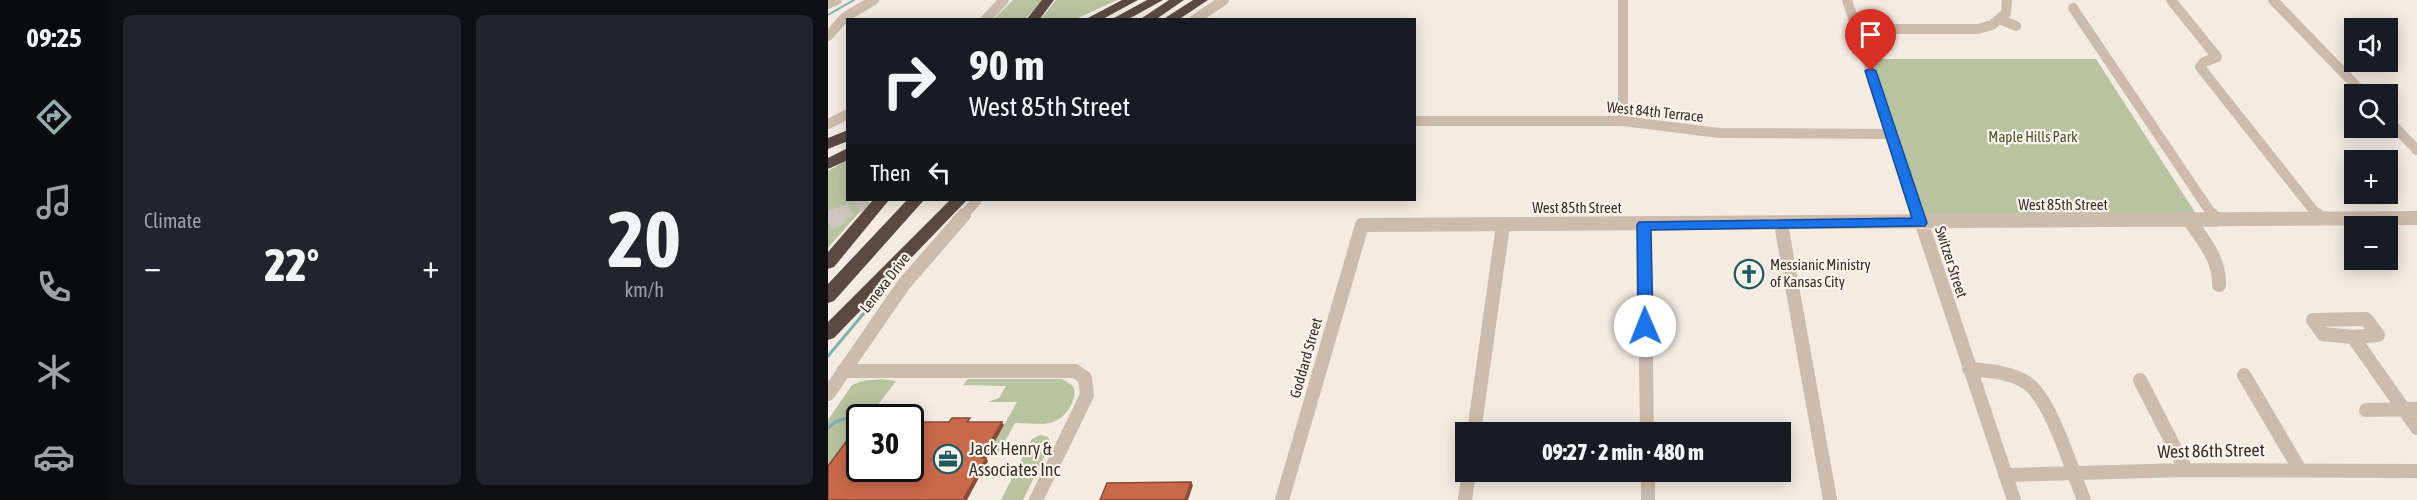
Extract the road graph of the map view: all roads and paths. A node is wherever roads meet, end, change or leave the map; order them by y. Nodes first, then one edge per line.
1 (837, 0) edge
2 (874, 0) edge
3 (1004, 0) edge
4 (1048, 0) edge
5 (1132, 0) edge
6 (1157, 0) edge
7 (1178, 0) edge
8 (1203, 0) edge
9 (1224, 0) edge
10 (1623, 0) edge
11 (1847, 0) edge
12 (2007, 0) edge
13 (2171, 0) edge
14 (2273, 0) edge
15 (828, 4) edge
16 (2073, 8) dead end
17 (987, 18) edge
18 (1034, 18) edge
19 (1094, 18) edge
20 (1121, 18) edge
21 (1148, 18) edge
22 (1172, 18) edge
23 (1177, 18) edge
24 (1197, 18) edge
25 (1999, 19) junction
26 (2016, 26) dead end
27 (1857, 29) junction
28 (828, 36) edge
29 (2354, 84) edge
30 (846, 115) edge
31 (1416, 121) edge
32 (1623, 121) junction
33 (828, 124) edge
34 (2398, 130) edge
35 (1892, 134) junction
36 (846, 136) edge
37 (828, 144) edge
38 (2417, 150) edge
39 (846, 152) edge
40 (846, 152) edge
41 (828, 158) edge
42 (828, 164) edge
43 (880, 201) edge
44 (915, 201) edge
45 (958, 201) edge
46 (976, 201) edge
47 (2417, 218) edge
48 (2320, 219) junction
49 (2189, 220) junction
50 (2215, 220) junction
51 (1920, 223) junction
52 (1781, 224) junction
53 (1362, 225) joint
54 (1503, 225) junction
55 (1644, 225) junction
56 (828, 263) edge
57 (2219, 285) dead end
58 (828, 296) edge
59 (828, 333) edge
60 (2353, 337) dead end
61 (1969, 369) junction
62 (843, 371) junction
63 (2244, 375) dead end
64 (2140, 380) dead end
65 (828, 394) edge
66 (2366, 410) dead end
67 (2410, 410) edge
68 (1475, 422) edge
69 (1647, 422) edge
70 (2417, 428) edge
71 (2186, 470) junction
72 (2300, 470) junction
73 (2417, 471) edge
74 (2072, 473) junction
75 (2005, 475) junction
76 (1468, 482) edge
77 (1648, 482) edge
78 (1036, 500) edge
79 (1282, 500) edge
80 (1466, 500) edge
81 (1648, 500) edge
82 (1830, 500) edge
83 (2014, 500) edge
84 (2084, 500) edge

1 - 15 street
2 - 28 street
3 - 17 street
4 - 18 highway
5 - 19 highway
6 - 20 highway
7 - 21 highway
8 - 22 highway
8 - 23 highway
9 - 24 street
10 - 32 street
11 - 27 street, Switzer Street
12 - 25 street
13 - 48 street
14 - 29 street
16 - 50 street
25 - 26 street
25 - 27 street
27 - 35 street, Switzer Street
30 - 33 street
31 - 32 street, West 84th Terrace
32 - 35 street, West 84th Terrace
34 - 38 street
35 - 51 street, Switzer Street
36 - 37 highway
39 - 41 highway
40 - 42 highway
43 - 56 highway
44 - 58 highway
45 - 59 highway
46 - 62 street, Lenexa Drive
47 - 48 street, West 85th Street
48 - 50 street, West 85th Street
49 - 50 street, West 85th Street
49 - 51 street, West 85th Street
49 - 57 street
51 - 52 street, West 85th Street
51 - 61 street, Switzer Street
52 - 55 street, West 85th Street
52 - 82 street
53 - 54 street, West 85th Street
53 - 79 street, Goddard Street
54 - 55 street, West 85th Street
54 - 68 street
55 - 69 street
60 - 67 street
61 - 74 street
61 - 75 street, Switzer Street
62 - 65 street, Lenexa Drive
62 - 78 street
63 - 72 street
64 - 71 street
66 - 67 street
67 - 70 street
71 - 72 street, West 86th Street
71 - 74 street, West 86th Street
72 - 73 street, West 86th Street
74 - 75 street, West 86th Street
74 - 84 street
75 - 83 street, Switzer Street
76 - 80 street
77 - 81 street

